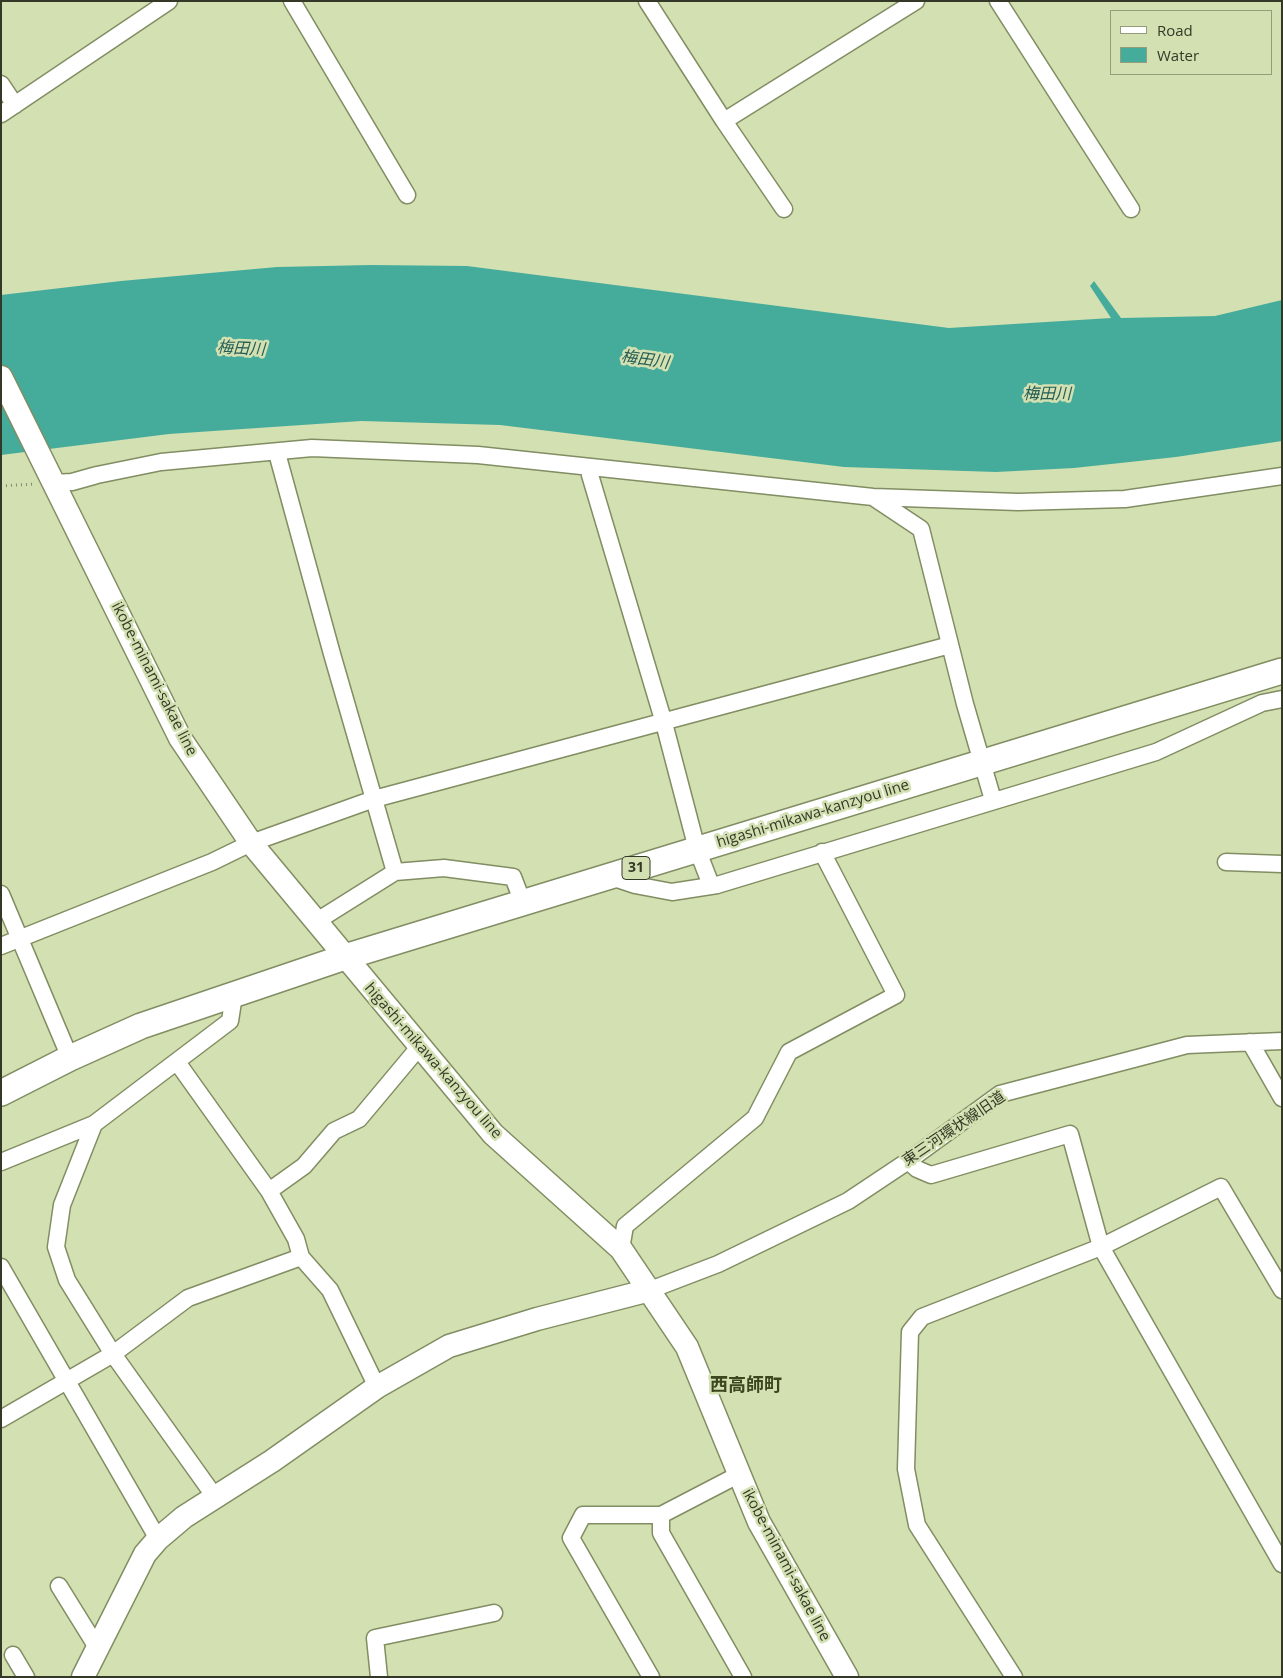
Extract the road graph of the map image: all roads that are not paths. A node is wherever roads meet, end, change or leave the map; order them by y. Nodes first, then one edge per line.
1 (169, 1) edge
2 (292, 1) edge
3 (647, 1) edge
4 (916, 1) edge
5 (998, 1) edge
6 (1, 84) edge
7 (16, 105) junction
8 (1, 114) edge
9 (724, 121) junction
10 (406, 195) dead end
11 (784, 209) dead end
12 (1131, 209) dead end
13 (1, 377) edge
14 (277, 453) junction
15 (592, 469) junction
16 (1282, 476) edge
17 (54, 483) junction
18 (873, 497) junction
19 (950, 645) junction
20 (1282, 671) edge
21 (1282, 699) edge
22 (664, 723) junction
23 (983, 763) junction
24 (374, 799) junction
25 (993, 800) junction
26 (251, 843) junction
27 (697, 849) junction
28 (822, 852) junction
29 (1226, 862) dead end
30 (1282, 864) edge
31 (396, 872) junction
32 (611, 877) junction
33 (712, 886) junction
34 (1, 894) edge
35 (523, 903) junction
36 (317, 921) junction
37 (19, 939) junction
38 (1, 946) edge
39 (345, 957) junction
40 (234, 995) junction
41 (1282, 1041) edge
42 (1250, 1042) junction
43 (420, 1046) junction
44 (70, 1058) junction
45 (177, 1062) junction
46 (1, 1093) edge
47 (1282, 1098) edge
48 (94, 1124) junction
49 (908, 1161) junction
50 (1, 1162) edge
51 (269, 1191) junction
52 (1101, 1247) junction
53 (621, 1249) junction
54 (301, 1257) junction
55 (1, 1267) edge
56 (650, 1290) junction
57 (1282, 1290) edge
58 (113, 1354) junction
59 (66, 1381) junction
60 (377, 1387) junction
61 (1, 1418) edge
62 (738, 1475) junction
63 (215, 1497) junction
64 (661, 1516) junction
65 (158, 1538) junction
66 (1282, 1564) edge
67 (59, 1586) dead end
68 (494, 1614) dead end
69 (98, 1649) junction
70 (13, 1655) dead end
71 (26, 1677) edge
72 (82, 1677) edge
73 (379, 1677) edge
74 (651, 1677) edge
75 (743, 1677) edge
76 (847, 1677) edge
77 (1014, 1677) edge

1 - 7 street
2 - 10 street
3 - 9 street
4 - 9 street
5 - 12 street
6 - 7 street
7 - 8 street
9 - 11 street
13 - 17 main road, ikobe-minami-sakae line
14 - 15 street
14 - 17 street
14 - 24 street
15 - 18 street
15 - 22 street
16 - 18 street
17 - 26 main road, ikobe-minami-sakae line
18 - 19 street
19 - 22 street
19 - 23 street
20 - 23 main road, higashi-mikawa-kanzyou line / 31
21 - 25 street
22 - 24 street
22 - 27 street
23 - 25 street
23 - 27 main road, higashi-mikawa-kanzyou line / 31
24 - 26 street
24 - 31 street
25 - 28 street
26 - 36 main road, ikobe-minami-sakae line
26 - 37 street
27 - 32 main road, higashi-mikawa-kanzyou line / 31
27 - 33 street
28 - 33 street
28 - 53 street
29 - 30 street
31 - 35 street
31 - 36 street
32 - 33 street
32 - 35 main road, higashi-mikawa-kanzyou line / 31
34 - 37 street
35 - 39 main road, higashi-mikawa-kanzyou line / 31
36 - 39 main road, ikobe-minami-sakae line
37 - 38 street
37 - 44 street
39 - 40 main road, higashi-mikawa-kanzyou line / 31
39 - 43 main road, higashi-mikawa-kanzyou line
40 - 44 main road, higashi-mikawa-kanzyou line / 31
40 - 45 street
41 - 42 street, 東三河環状線旧道
42 - 47 street
42 - 49 street, 東三河環状線旧道
43 - 51 street
43 - 53 main road, higashi-mikawa-kanzyou line
44 - 46 main road, higashi-mikawa-kanzyou line / 31
45 - 48 street
45 - 51 street
48 - 50 street
48 - 58 street
49 - 52 street
49 - 56 street, 東三河環状線旧道
51 - 54 street
52 - 57 street
52 - 66 street
52 - 77 street
53 - 56 main road, higashi-mikawa-kanzyou line
54 - 58 street
54 - 60 street
55 - 59 street
56 - 60 main road
56 - 62 main road, ikobe-minami-sakae line
58 - 59 street
58 - 63 street
59 - 61 street
59 - 65 street
60 - 63 main road
62 - 64 street
62 - 76 main road, ikobe-minami-sakae line
63 - 65 main road
64 - 74 street
64 - 75 street
65 - 69 main road
67 - 69 street
68 - 73 street
69 - 72 main road
70 - 71 street

